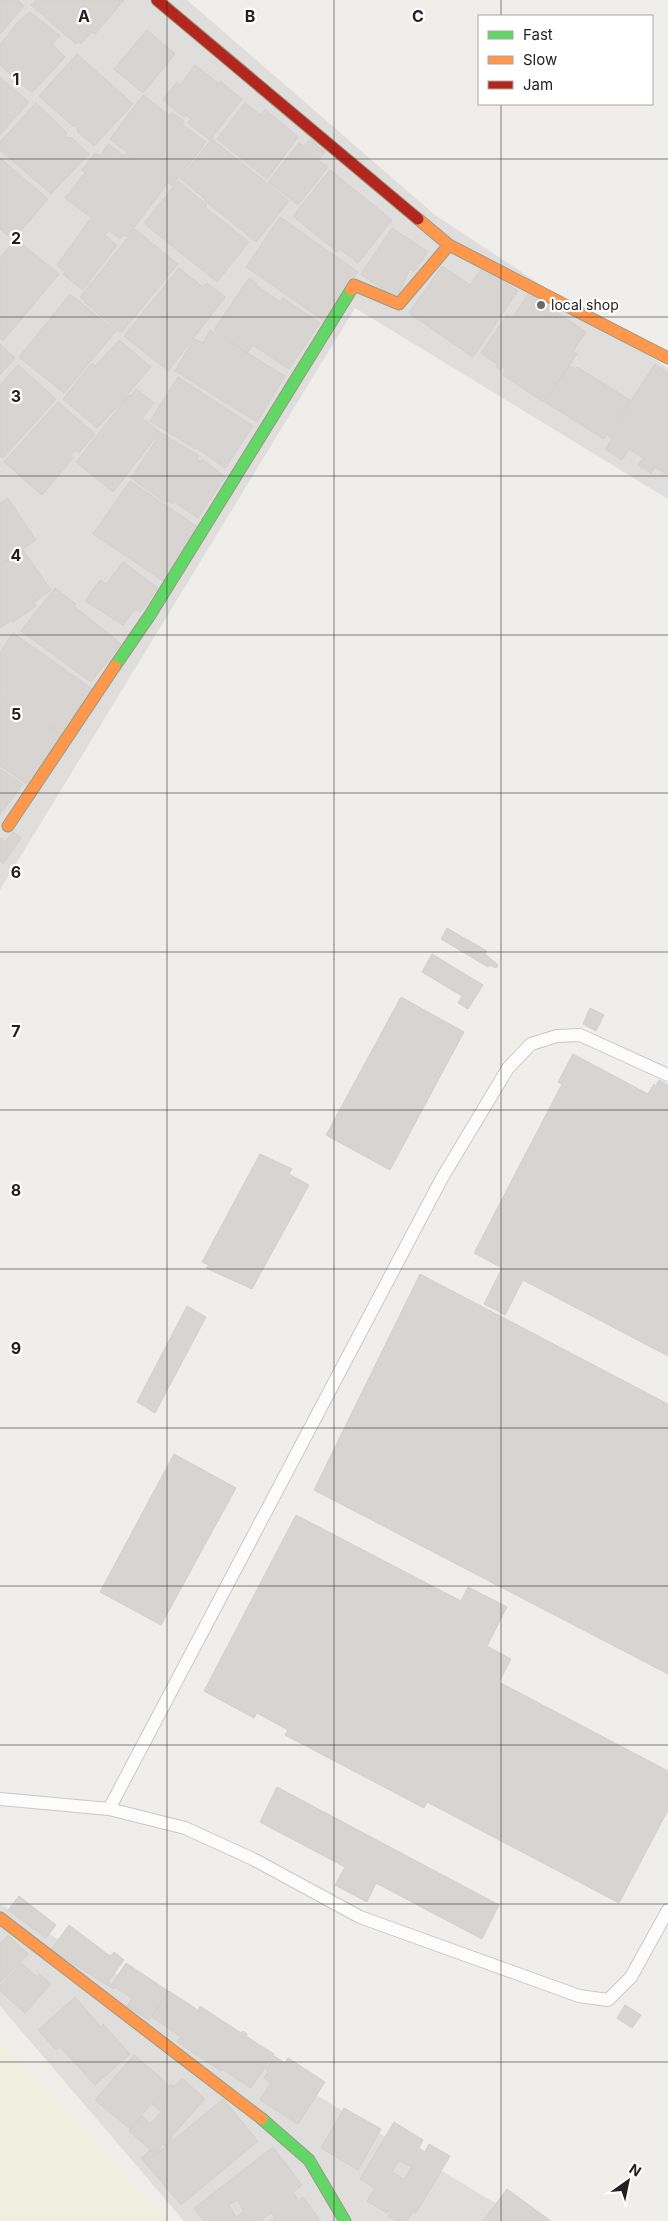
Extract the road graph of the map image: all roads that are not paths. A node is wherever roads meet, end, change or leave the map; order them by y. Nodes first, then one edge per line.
1 (156, 0) edge
2 (449, 245) junction
3 (668, 358) edge
4 (8, 826) dead end
5 (668, 1075) edge
6 (0, 1799) edge
7 (109, 1809) junction
8 (668, 1910) edge
9 (0, 1918) edge
10 (346, 2221) edge

1 - 2 street
2 - 3 street
2 - 4 street
5 - 7 lane
6 - 7 lane
7 - 8 lane
9 - 10 street

